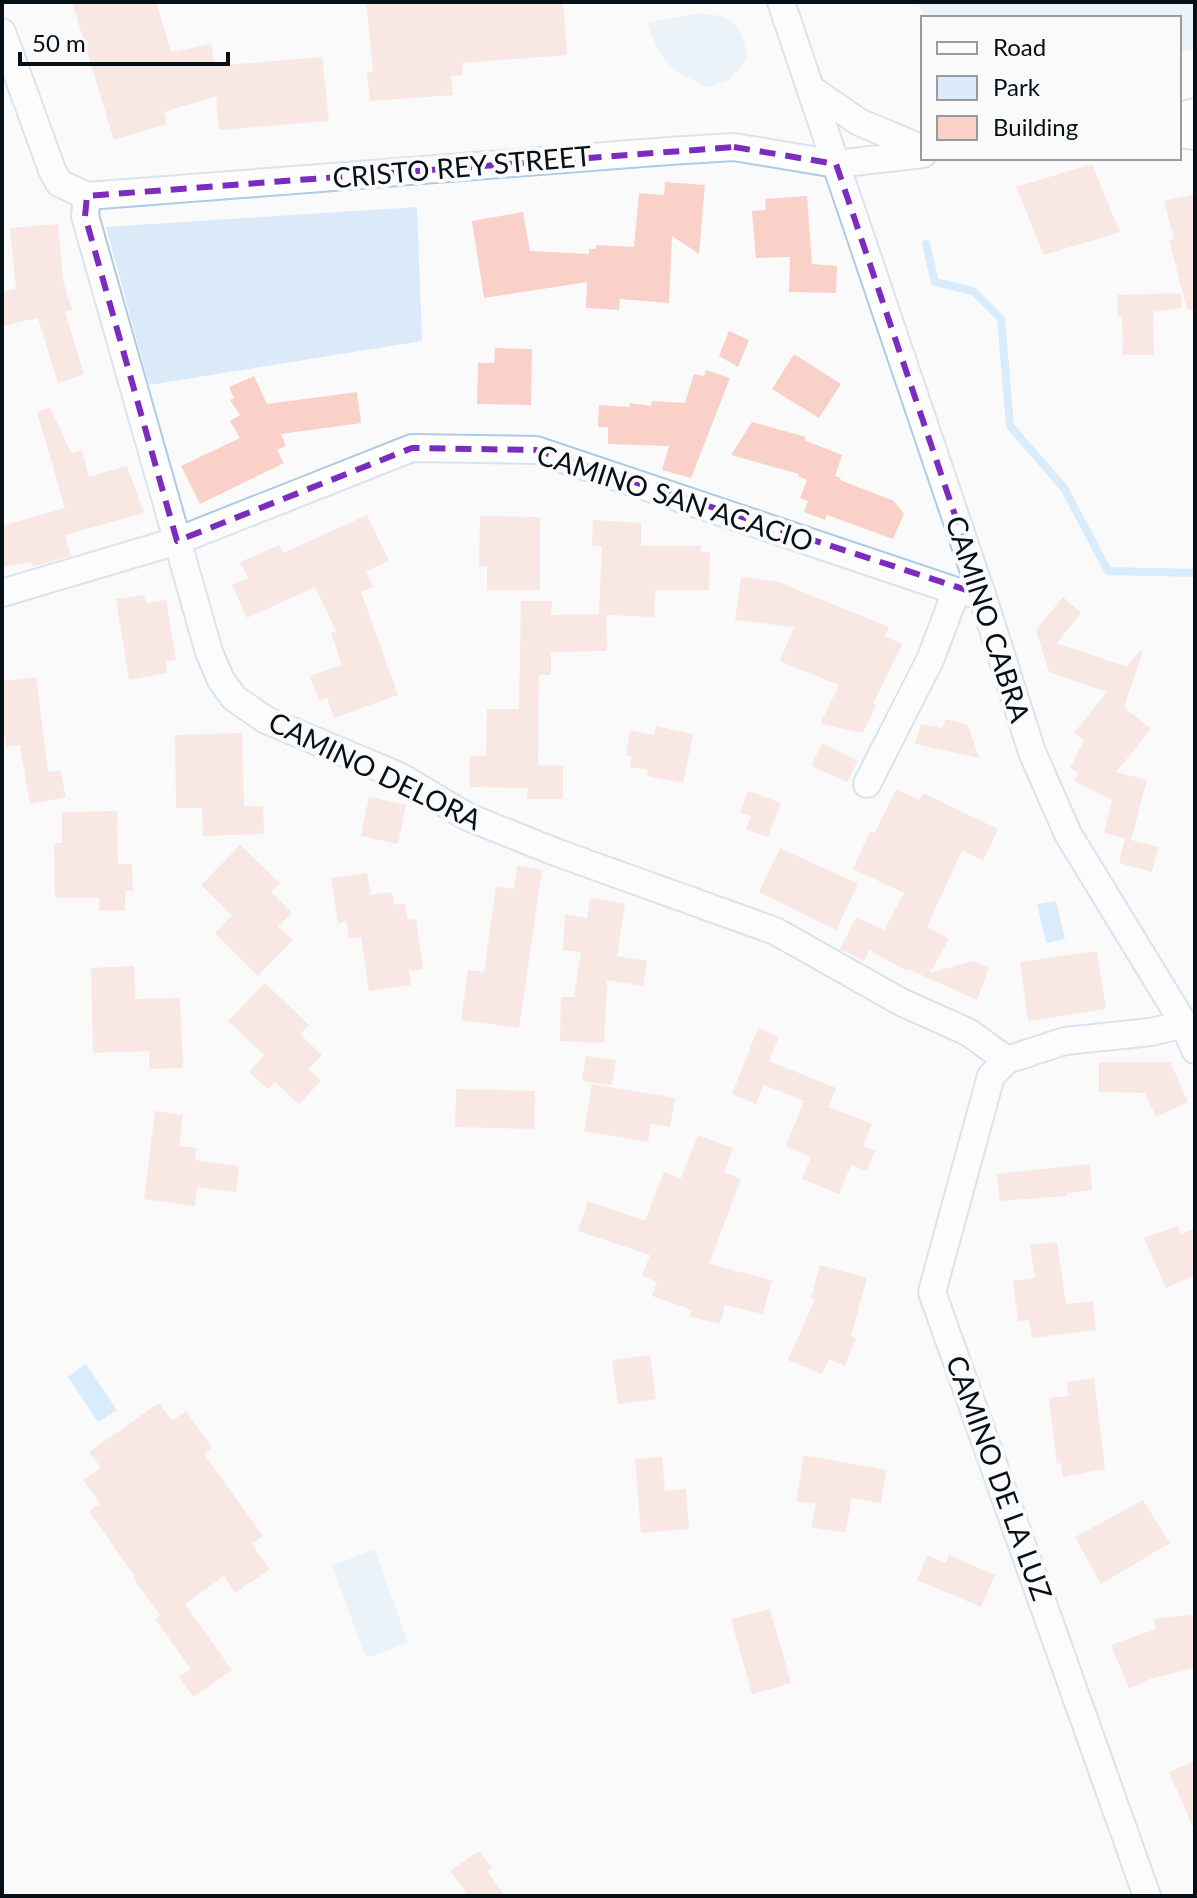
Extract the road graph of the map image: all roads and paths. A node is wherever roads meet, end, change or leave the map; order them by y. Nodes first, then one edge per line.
1 (781, 2) edge
2 (2, 32) edge
3 (811, 89) junction
4 (921, 150) edge
5 (921, 151) edge
6 (836, 164) junction
7 (87, 196) junction
8 (177, 541) junction
9 (2, 593) edge
10 (969, 593) junction
11 (867, 784) dead end
12 (1184, 1024) junction
13 (1195, 1050) edge
14 (1007, 1060) junction
15 (1147, 1896) edge

1 - 3 street, CAMINO CABRA
2 - 7 street
3 - 4 street
3 - 6 street, CAMINO CABRA
5 - 6 street, CRISTO REY STREET
6 - 7 street, CRISTO REY STREET
6 - 10 street, CAMINO CABRA
7 - 8 street, CAMINO DELORA
8 - 9 street, CAMINO SAN ACACIO
8 - 10 street, CAMINO SAN ACACIO
8 - 14 street, CAMINO DELORA
10 - 11 street
10 - 12 street, CAMINO CABRA
12 - 13 street, CAMINO CABRA
12 - 14 street
14 - 15 street, CAMINO DE LA LUZ

